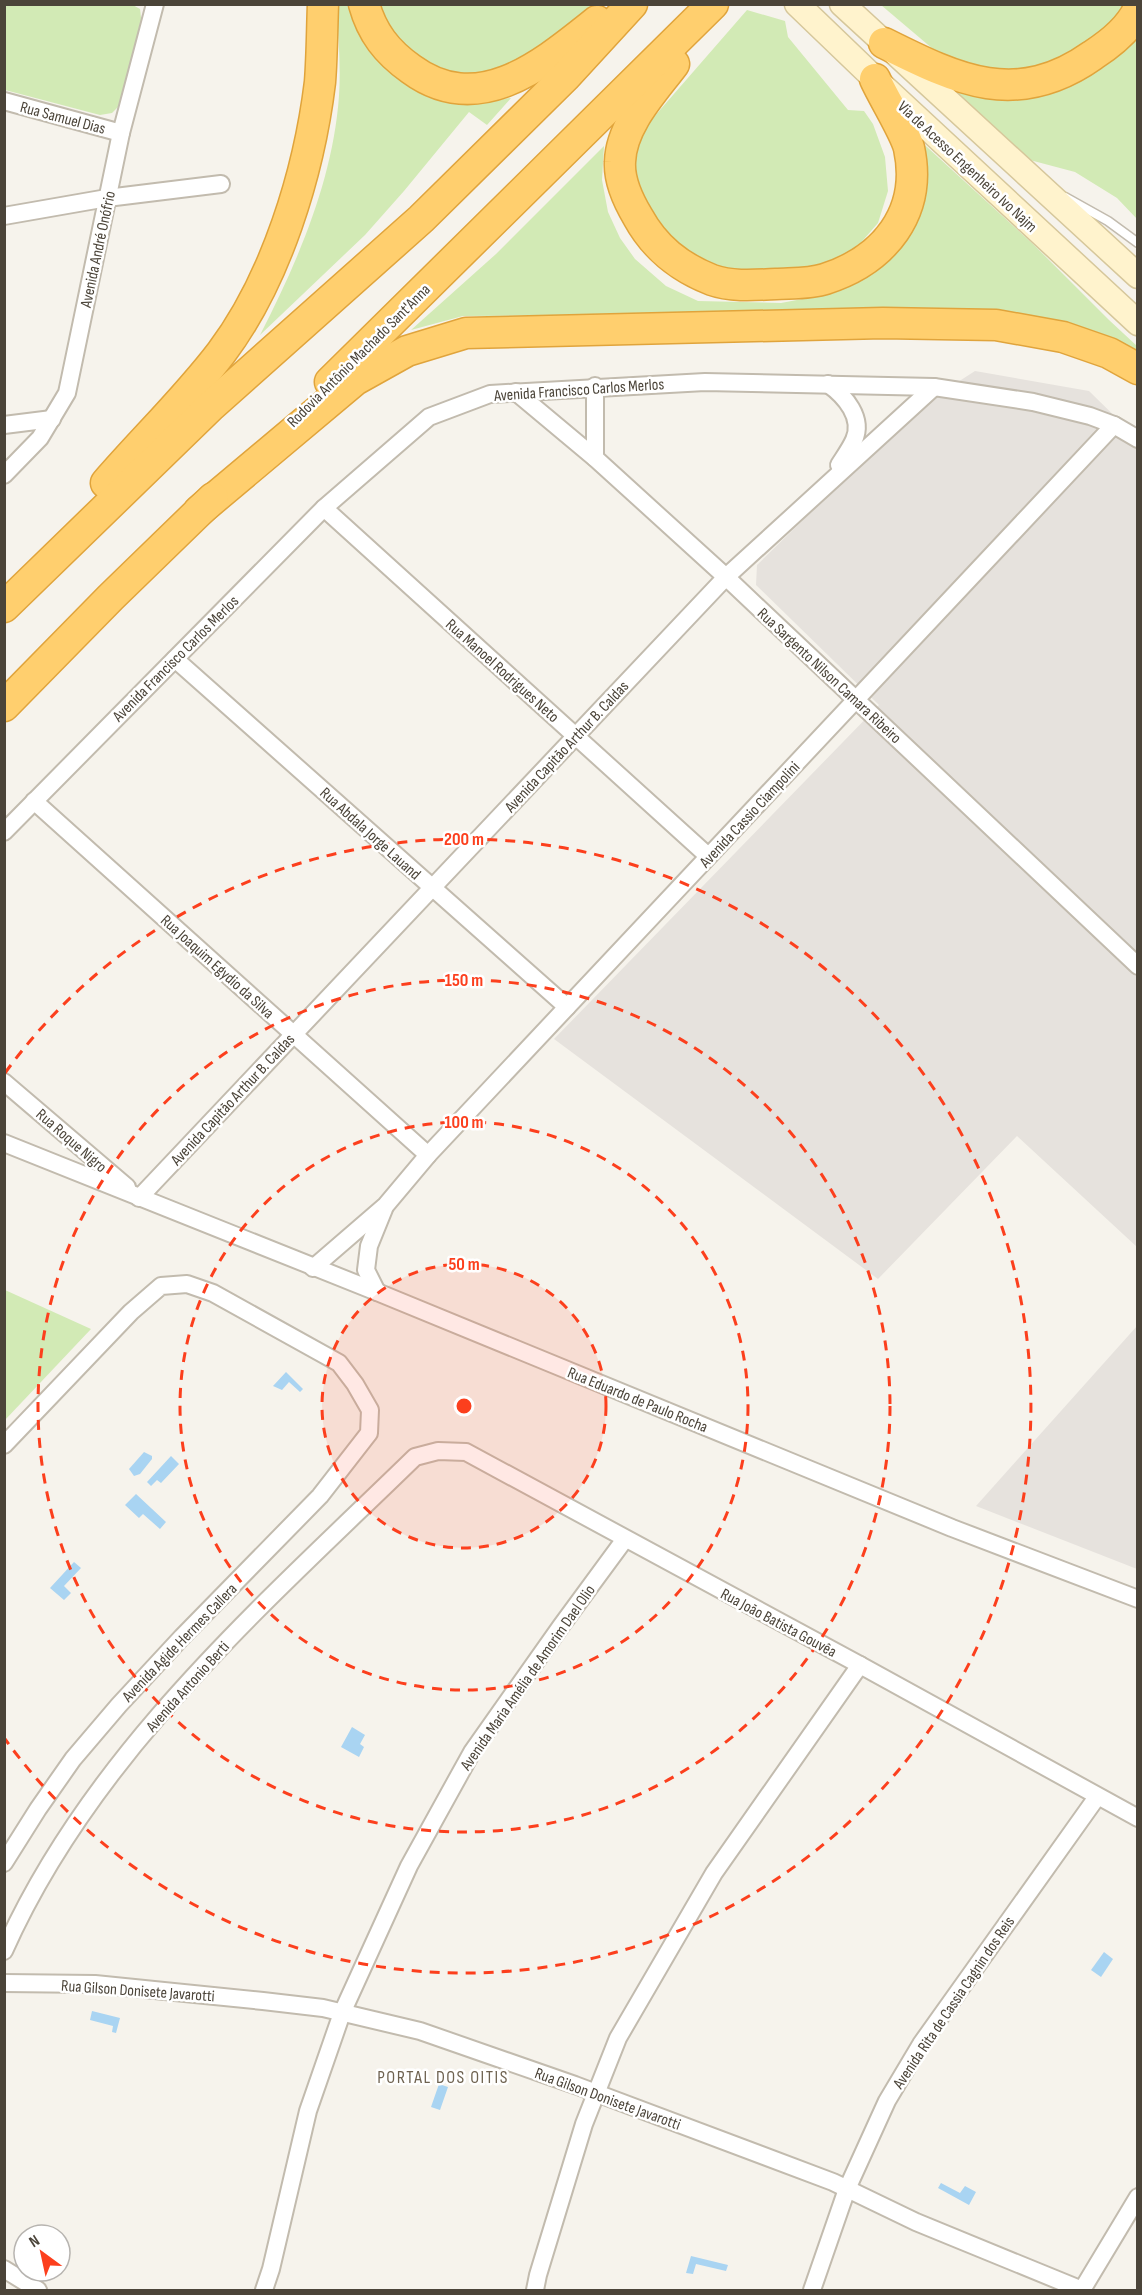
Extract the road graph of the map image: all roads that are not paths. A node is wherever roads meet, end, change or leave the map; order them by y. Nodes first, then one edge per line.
1 (155, 4) edge
2 (323, 4) edge
3 (364, 4) edge
4 (618, 4) edge
5 (632, 4) edge
6 (715, 4) edge
7 (842, 4) edge
8 (799, 6) edge
9 (1137, 10) edge
10 (884, 43) junction
11 (875, 79) junction
12 (4, 102) edge
13 (121, 133) junction
14 (221, 184) dead end
15 (1042, 188) junction
16 (107, 198) junction
17 (4, 216) edge
18 (1137, 243) edge
19 (1137, 276) edge
20 (1137, 323) edge
21 (1137, 369) edge
22 (828, 384) junction
23 (595, 386) junction
24 (934, 387) junction
25 (516, 392) junction
26 (52, 419) junction
27 (4, 425) edge
28 (1114, 425) junction
29 (1137, 439) edge
30 (595, 458) junction
31 (4, 475) edge
32 (831, 479) junction
33 (324, 508) junction
34 (199, 511) junction
35 (726, 577) junction
36 (4, 600) edge
37 (4, 607) edge
38 (174, 659) junction
39 (856, 700) junction
40 (4, 706) edge
41 (576, 736) junction
42 (34, 801) junction
43 (4, 832) edge
44 (708, 856) junction
45 (432, 888) junction
46 (1137, 966) edge
47 (567, 1007) junction
48 (294, 1034) junction
49 (4, 1082) edge
50 (4, 1143) edge
51 (428, 1155) junction
52 (139, 1198) junction
53 (386, 1205) junction
54 (313, 1268) junction
55 (377, 1293) junction
56 (4, 1445) edge
57 (415, 1457) joint
58 (625, 1539) junction
59 (1137, 1599) edge
60 (860, 1665) junction
61 (1097, 1797) junction
62 (1137, 1818) edge
63 (4, 1863) edge
64 (4, 1951) edge
65 (4, 1983) edge
66 (342, 2013) junction
67 (597, 2093) junction
68 (847, 2189) junction
69 (1137, 2197) edge
70 (4, 2269) edge
71 (38, 2290) edge
72 (264, 2290) edge
73 (535, 2290) edge
74 (812, 2290) edge
75 (1082, 2290) edge

1 - 13 street, Avenida André Onófrio
2 - 36 highway
3 - 4 highway
5 - 37 highway
6 - 11 highway
6 - 34 highway, Rodovia Antônio Machado Sant'Anna
7 - 10 main road, Via de Acesso Engenheiro Ivo Najm
8 - 11 main road, Via de Acesso Engenheiro Ivo Najm
9 - 10 highway
10 - 15 main road, Via de Acesso Engenheiro Ivo Najm
11 - 20 main road, Via de Acesso Engenheiro Ivo Najm
12 - 13 street, Rua Samuel Dias
13 - 16 street, Avenida André Onófrio
14 - 16 street
15 - 18 lane
15 - 19 main road, Via de Acesso Engenheiro Ivo Najm
16 - 17 street
16 - 26 street, Avenida André Onófrio
21 - 34 highway
22 - 23 street, Avenida Francisco Carlos Merlos
22 - 24 street, Avenida Francisco Carlos Merlos
22 - 32 street
23 - 25 street, Avenida Francisco Carlos Merlos
23 - 30 street
24 - 28 street, Avenida Francisco Carlos Merlos
24 - 32 street, Avenida Capitão Arthur B. Caldas
25 - 30 street, Rua Sargento Nilson Camara Ribeiro
25 - 33 street, Avenida Francisco Carlos Merlos
26 - 27 street
26 - 31 street, Avenida André Onófrio
28 - 29 street, Avenida Francisco Carlos Merlos
28 - 39 street, Avenida Cassio Ciampolini
30 - 35 street, Rua Sargento Nilson Camara Ribeiro
32 - 35 street, Avenida Capitão Arthur B. Caldas
33 - 38 street, Avenida Francisco Carlos Merlos
33 - 41 street, Rua Manoel Rodrigues Neto
34 - 40 highway, Rodovia Antônio Machado Sant'Anna
35 - 39 street, Rua Sargento Nilson Camara Ribeiro
35 - 41 street, Avenida Capitão Arthur B. Caldas
38 - 42 street, Avenida Francisco Carlos Merlos
38 - 45 street, Rua Abdala Jorge Lauand
39 - 44 street, Avenida Cassio Ciampolini
39 - 46 street, Rua Sargento Nilson Camara Ribeiro
41 - 44 street, Rua Manoel Rodrigues Neto
41 - 45 street, Avenida Capitão Arthur B. Caldas
42 - 43 street, Avenida Francisco Carlos Merlos
42 - 48 street, Rua Joaquim Egydio da Silva
44 - 47 street, Avenida Cassio Ciampolini
45 - 47 street, Rua Abdala Jorge Lauand
45 - 48 street, Avenida Capitão Arthur B. Caldas
47 - 51 street, Avenida Cassio Ciampolini
48 - 51 street, Rua Joaquim Egydio da Silva
48 - 52 street, Avenida Capitão Arthur B. Caldas
49 - 52 street, Rua Roque Nigro
50 - 52 street, Rua Eduardo de Paulo Rocha
51 - 53 street, Avenida Cassio Ciampolini
52 - 54 street, Rua Eduardo de Paulo Rocha
53 - 54 street
53 - 55 street
54 - 55 street, Rua Eduardo de Paulo Rocha
55 - 59 street, Rua Eduardo de Paulo Rocha
56 - 63 street, Avenida Agide Hermes Callera
57 - 58 street, Rua João Batista Gouvêa
57 - 64 street, Avenida Antonio Berti
58 - 60 street, Rua João Batista Gouvêa
58 - 66 street, Avenida Maria Amélia de Amorim Dael Olio
60 - 61 street, Rua João Batista Gouvêa
60 - 67 street
61 - 62 street, Rua João Batista Gouvêa
61 - 68 street, Avenida Rita de Cassia Cagnin dos Reis
65 - 66 street, Rua Gilson Donisete Javarotti
66 - 67 street, Rua Gilson Donisete Javarotti
66 - 72 street, Avenida Maria Amélia de Amorim Dael Olio
67 - 68 street, Rua Gilson Donisete Javarotti
67 - 73 street
68 - 74 street, Avenida Rita de Cassia Cagnin dos Reis
68 - 75 street, Rua Gilson Donisete Javarotti
69 - 75 street
70 - 71 street

